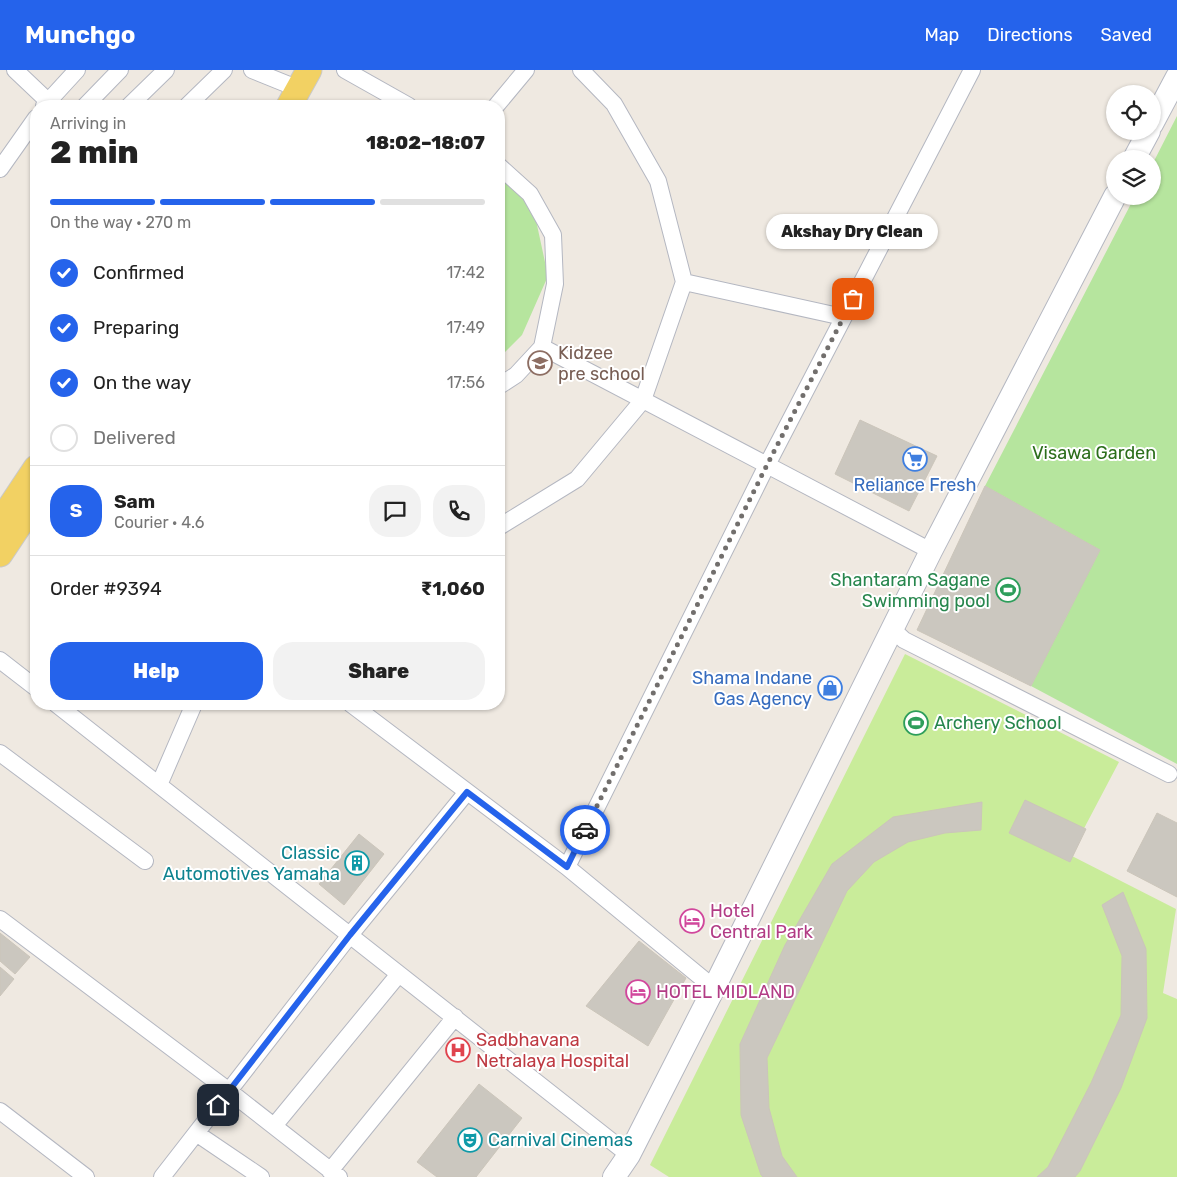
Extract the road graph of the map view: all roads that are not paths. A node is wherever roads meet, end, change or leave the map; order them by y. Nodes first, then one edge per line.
1 (77, 70) edge
2 (120, 70) edge
3 (166, 70) edge
4 (224, 70) edge
5 (252, 70) edge
6 (345, 70) edge
7 (526, 70) edge
8 (581, 70) edge
9 (972, 70) edge
10 (25, 73) edge
11 (1177, 77) edge
12 (294, 84) edge
13 (45, 100) edge
14 (53, 100) edge
15 (91, 100) edge
16 (135, 100) edge
17 (194, 100) edge
18 (277, 100) edge
19 (398, 100) edge
20 (501, 100) edge
21 (1161, 107) edge
22 (30, 126) edge
23 (0, 169) edge
24 (505, 171) edge
25 (1110, 205) edge
26 (684, 282) junction
27 (843, 317) junction
28 (542, 347) junction
29 (505, 382) edge
30 (643, 400) junction
31 (767, 465) junction
32 (30, 477) edge
33 (30, 509) edge
34 (0, 522) edge
35 (505, 523) edge
36 (931, 551) junction
37 (0, 554) edge
38 (892, 629) junction
39 (0, 660) edge
40 (30, 683) edge
41 (64, 710) edge
42 (191, 710) edge
43 (359, 710) edge
44 (0, 753) edge
45 (1169, 774) dead end
46 (159, 785) junction
47 (467, 792) junction
48 (145, 861) dead end
49 (567, 867) junction
50 (1, 921) edge
51 (350, 935) junction
52 (399, 974) junction
53 (714, 988) junction
54 (455, 1018) junction
55 (229, 1091) junction
56 (0, 1111) edge
57 (274, 1126) junction
58 (196, 1133) junction
59 (629, 1155) junction
60 (334, 1174) edge
61 (170, 1175) edge
62 (86, 1177) edge
63 (261, 1177) edge
64 (614, 1177) edge

1 - 14 street
2 - 15 street
3 - 16 street
4 - 17 street
5 - 12 street
6 - 19 street
7 - 20 street
8 - 26 street
9 - 27 street
10 - 13 street
11 - 21 street
12 - 18 main road
22 - 23 street
24 - 28 street
25 - 36 street
26 - 27 street
26 - 30 street
27 - 31 street
28 - 29 street
28 - 30 street
30 - 31 street
30 - 35 street
31 - 36 street
31 - 49 street
32 - 34 main road
33 - 37 main road
36 - 38 street
38 - 45 street
38 - 53 street
39 - 40 street
41 - 46 street
42 - 46 street
43 - 47 street
44 - 48 street
46 - 51 street
47 - 49 street
47 - 51 street
49 - 53 street
50 - 55 street
51 - 52 street
51 - 55 street
52 - 54 street
52 - 57 street
53 - 59 street
54 - 59 street
54 - 60 street
55 - 57 street
55 - 58 street
56 - 62 street
57 - 60 street
58 - 61 street
58 - 63 street
59 - 64 street

